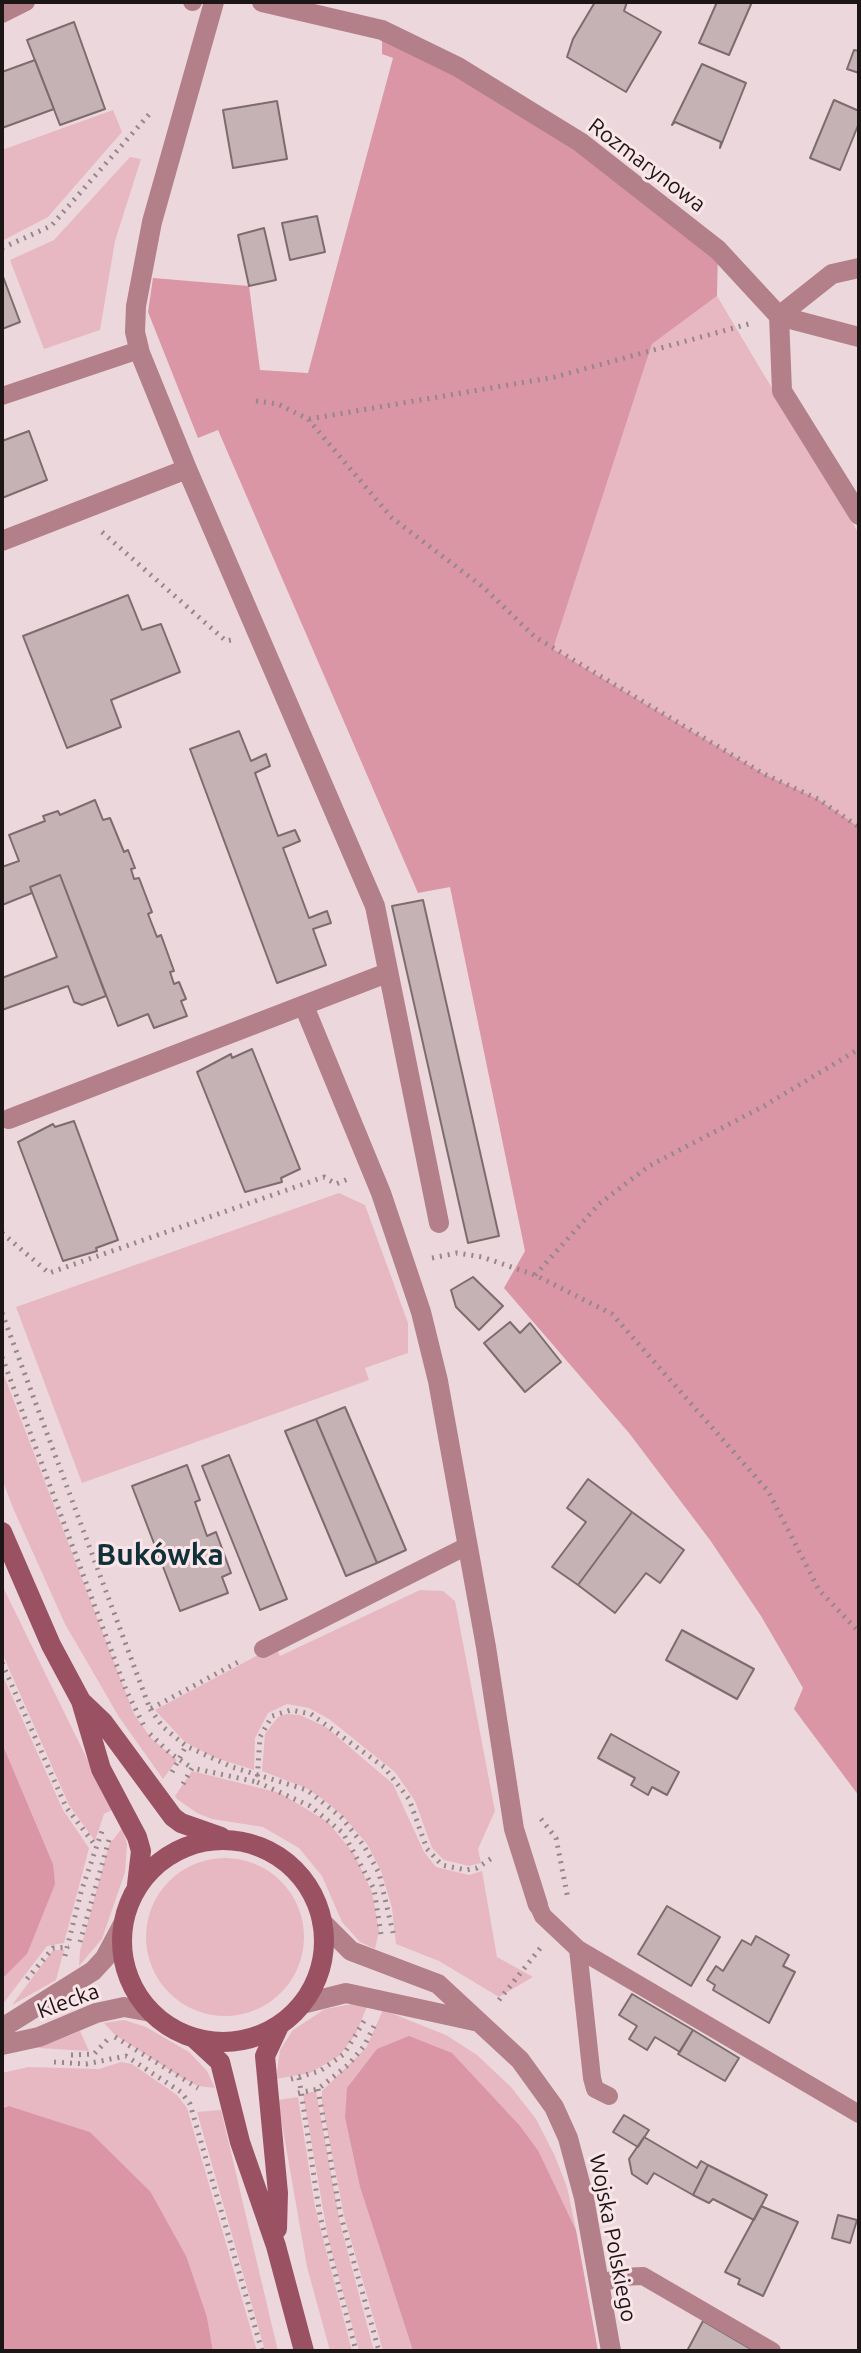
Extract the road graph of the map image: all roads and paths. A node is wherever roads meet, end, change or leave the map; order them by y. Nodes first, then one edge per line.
1 (26, 2) edge
2 (214, 2) edge
3 (262, 2) edge
4 (2, 14) edge
5 (158, 100) dead end
6 (2, 248) edge
7 (859, 268) edge
8 (779, 316) junction
9 (859, 337) edge
10 (139, 350) junction
11 (2, 396) edge
12 (256, 401) dead end
13 (308, 419) junction
14 (187, 469) junction
15 (80, 512) junction
16 (859, 515) edge
17 (2, 541) edge
18 (260, 635) junction
19 (859, 827) edge
20 (387, 973) junction
21 (304, 1006) junction
22 (859, 1049) edge
23 (9, 1119) dead end
24 (371, 1170) junction
25 (439, 1223) dead end
26 (2, 1233) edge
27 (427, 1259) dead end
28 (535, 1275) junction
29 (2, 1313) edge
30 (2, 1357) edge
31 (2, 1532) edge
32 (467, 1546) junction
33 (859, 1632) edge
34 (263, 1649) joint
35 (2, 1663) edge
36 (81, 1701) junction
37 (150, 1709) junction
38 (186, 1746) junction
39 (180, 1760) junction
40 (192, 1768) junction
41 (259, 1773) junction
42 (163, 1782) dead end
43 (257, 1782) junction
44 (174, 1793) dead end
45 (514, 1829) junction
46 (113, 1834) dead end
47 (231, 1840) junction
48 (137, 1887) junction
49 (538, 1905) joint
50 (322, 1922) junction
51 (122, 1926) junction
52 (557, 1928) junction
53 (382, 1946) dead end
54 (393, 1946) dead end
55 (78, 1947) dead end
56 (578, 1949) junction
57 (62, 1969) dead end
58 (499, 2000) dead end
59 (302, 2004) junction
60 (151, 2012) junction
61 (378, 2016) dead end
62 (365, 2017) dead end
63 (479, 2022) junction
64 (279, 2026) junction
65 (2, 2028) edge
66 (112, 2034) dead end
67 (195, 2039) junction
68 (2, 2045) edge
69 (98, 2063) dead end
70 (299, 2078) junction
71 (285, 2080) dead end
72 (318, 2089) junction
73 (209, 2090) dead end
74 (301, 2093) junction
75 (289, 2094) dead end
76 (609, 2096) dead end
77 (859, 2114) edge
78 (276, 2246) junction
79 (599, 2284) junction
80 (262, 2351) edge
81 (304, 2351) edge
82 (356, 2351) edge
83 (379, 2351) edge
84 (611, 2351) edge
85 (772, 2351) edge

1 - 4 lane
2 - 10 street
3 - 8 street, Rozmarynowa
5 - 6 path
7 - 8 street
8 - 9 street
8 - 13 path
8 - 16 street
10 - 11 lane
10 - 14 street
12 - 13 path
13 - 19 path
14 - 15 street
14 - 18 street
15 - 17 street
15 - 18 path
18 - 20 street
20 - 21 street
20 - 25 street
21 - 23 street
21 - 24 street
22 - 28 path
24 - 26 path
24 - 32 street
27 - 28 path
28 - 33 path
29 - 37 path
30 - 39 path
31 - 36 main road
32 - 34 lane
32 - 45 street
34 - 37 path
35 - 57 path
36 - 47 main road
36 - 48 main road
37 - 38 path
38 - 39 path
38 - 41 path
39 - 40 path
39 - 42 path
40 - 43 path
40 - 44 path
41 - 43 path
41 - 45 path
41 - 54 path
43 - 53 path
45 - 49 street
46 - 55 path
47 - 48 main road
47 - 50 main road
48 - 51 main road
49 - 52 lane
50 - 59 main road
50 - 63 street, Wojska Polskiego
51 - 60 main road
51 - 65 street, Klecka
52 - 56 lane
52 - 58 path
56 - 76 lane
56 - 77 lane
59 - 63 street
59 - 64 main road
60 - 67 main road
60 - 68 street, Klecka
61 - 72 path
62 - 70 path
63 - 79 street, Wojska Polskiego
64 - 67 main road
64 - 78 main road
66 - 73 path
67 - 78 main road
69 - 80 path
70 - 71 path
70 - 74 path
72 - 74 path
72 - 83 path
74 - 75 path
74 - 82 path
78 - 81 main road
79 - 84 street, Wojska Polskiego
79 - 85 lane

